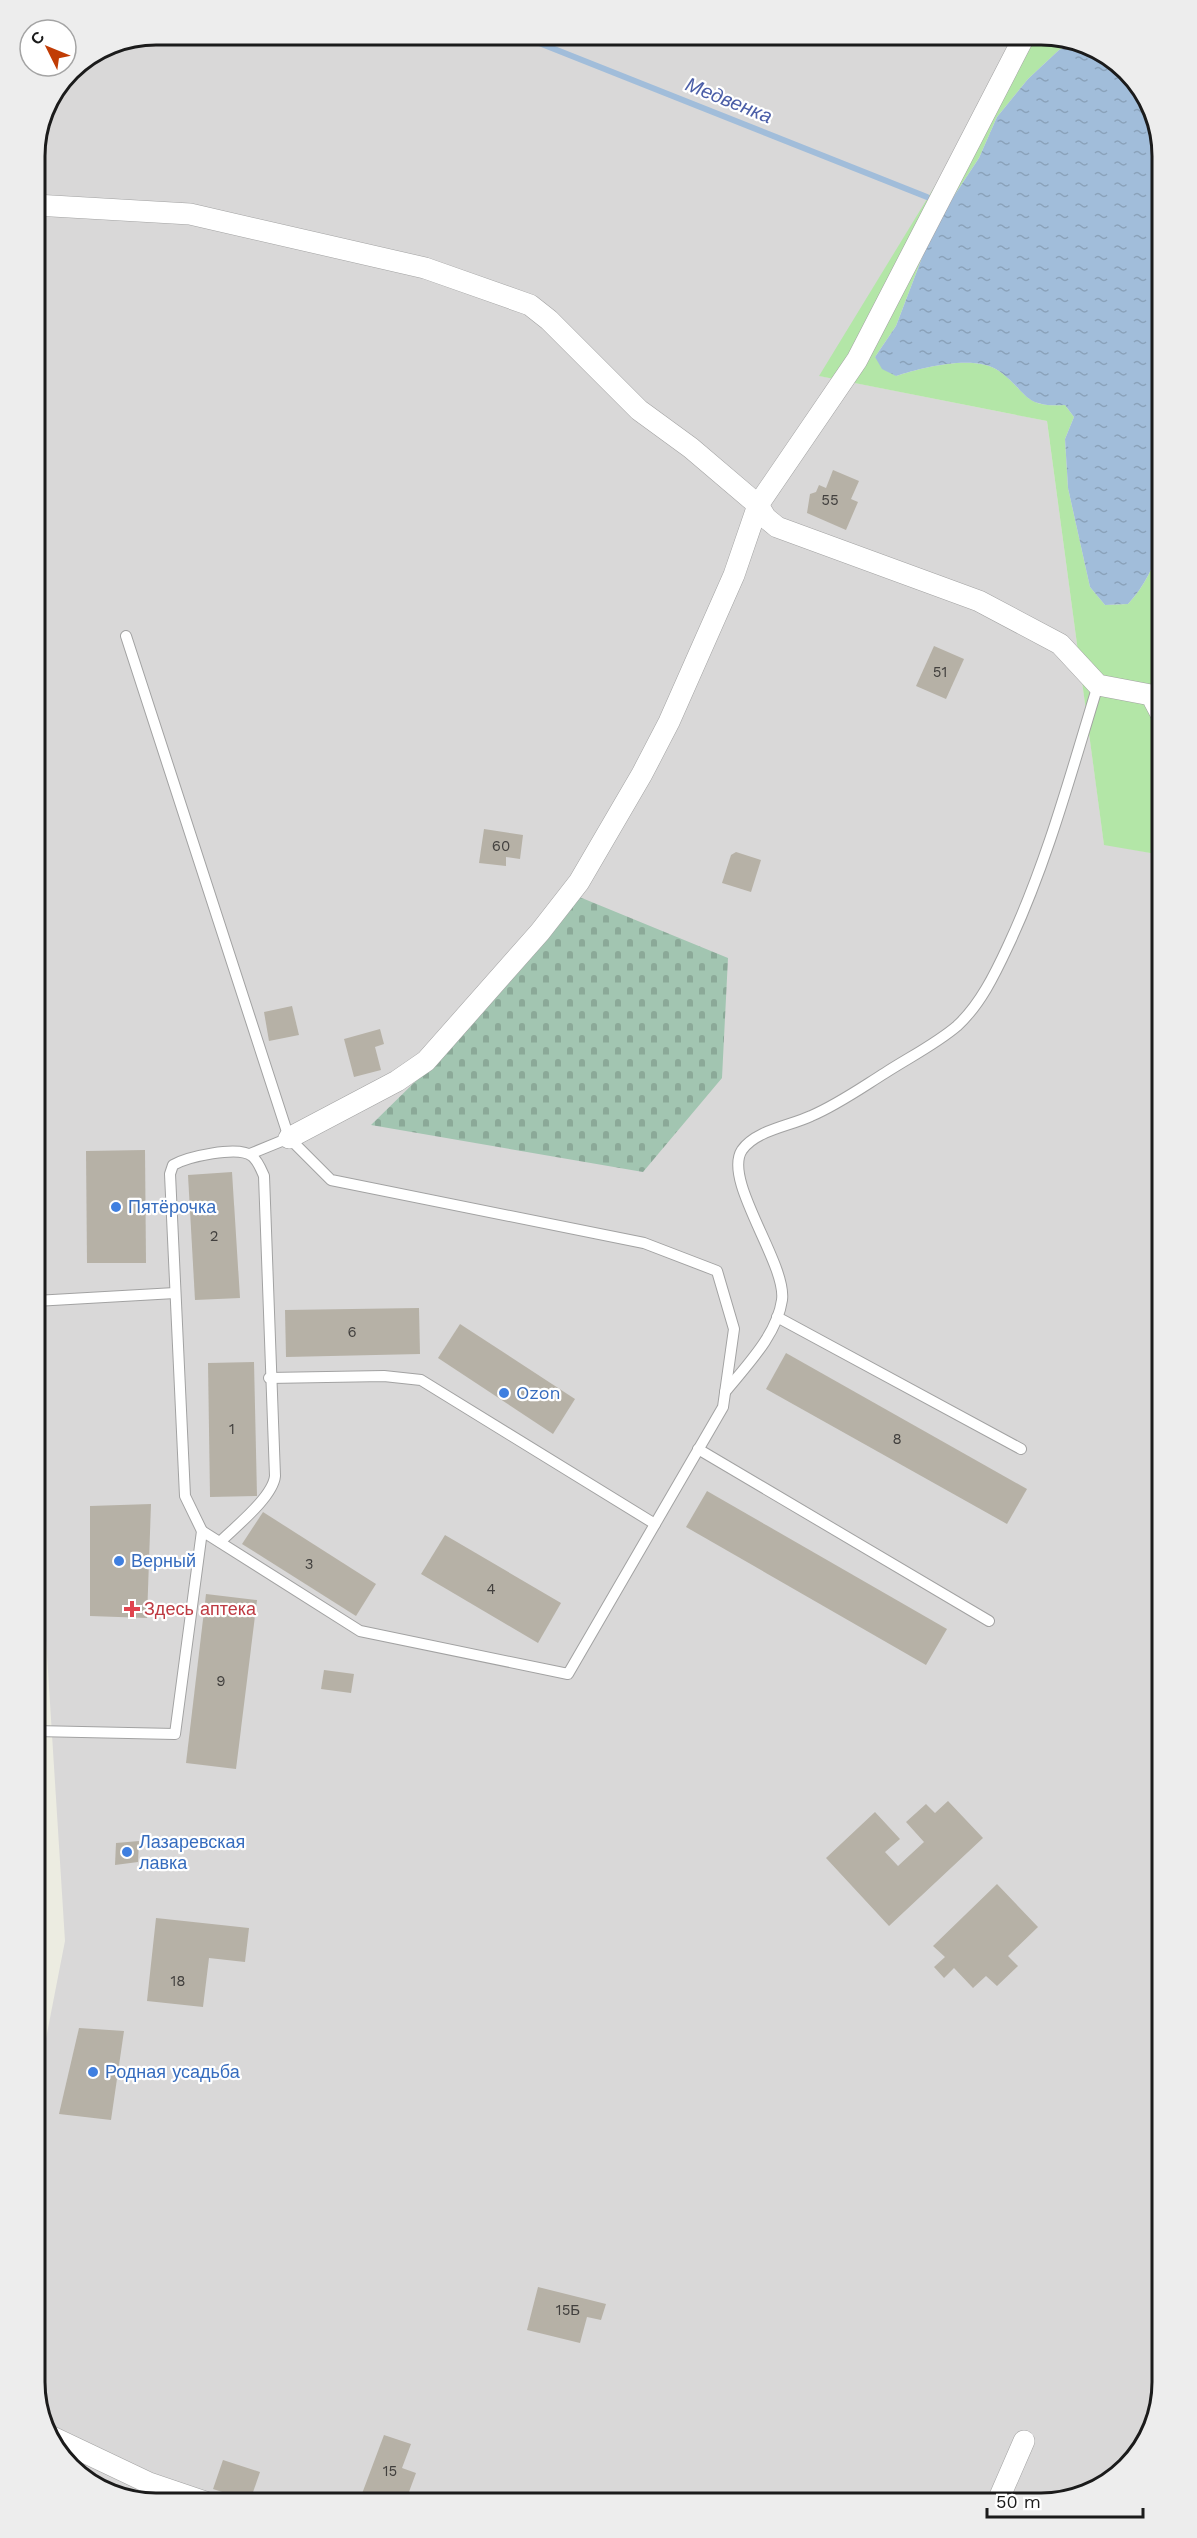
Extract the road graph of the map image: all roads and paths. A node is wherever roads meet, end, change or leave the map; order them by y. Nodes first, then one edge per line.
1 (1019, 45) edge
2 (45, 206) edge
3 (758, 505) junction
4 (126, 636) dead end
5 (1098, 686) junction
6 (1152, 694) edge
7 (289, 1138) junction
8 (250, 1154) junction
9 (175, 1293) junction
10 (45, 1300) edge
11 (777, 1317) junction
12 (270, 1378) junction
13 (725, 1392) junction
14 (698, 1449) junction
15 (1021, 1449) dead end
16 (655, 1524) junction
17 (201, 1531) junction
18 (220, 1542) junction
19 (989, 1621) dead end
20 (45, 1731) edge
21 (1024, 2440) dead end
22 (63, 2442) edge
23 (178, 2493) edge
24 (1002, 2493) edge

1 - 3 street
2 - 3 street
3 - 5 street
3 - 7 street
4 - 7 lane
5 - 6 street
5 - 11 lane
7 - 8 lane
7 - 13 lane
8 - 9 lane
8 - 12 lane
9 - 10 lane
9 - 17 lane
11 - 13 lane
11 - 15 lane
12 - 16 lane
12 - 18 lane
13 - 14 lane
14 - 16 lane
14 - 19 lane
16 - 18 lane
17 - 18 lane
17 - 20 lane
21 - 24 street
22 - 23 street

